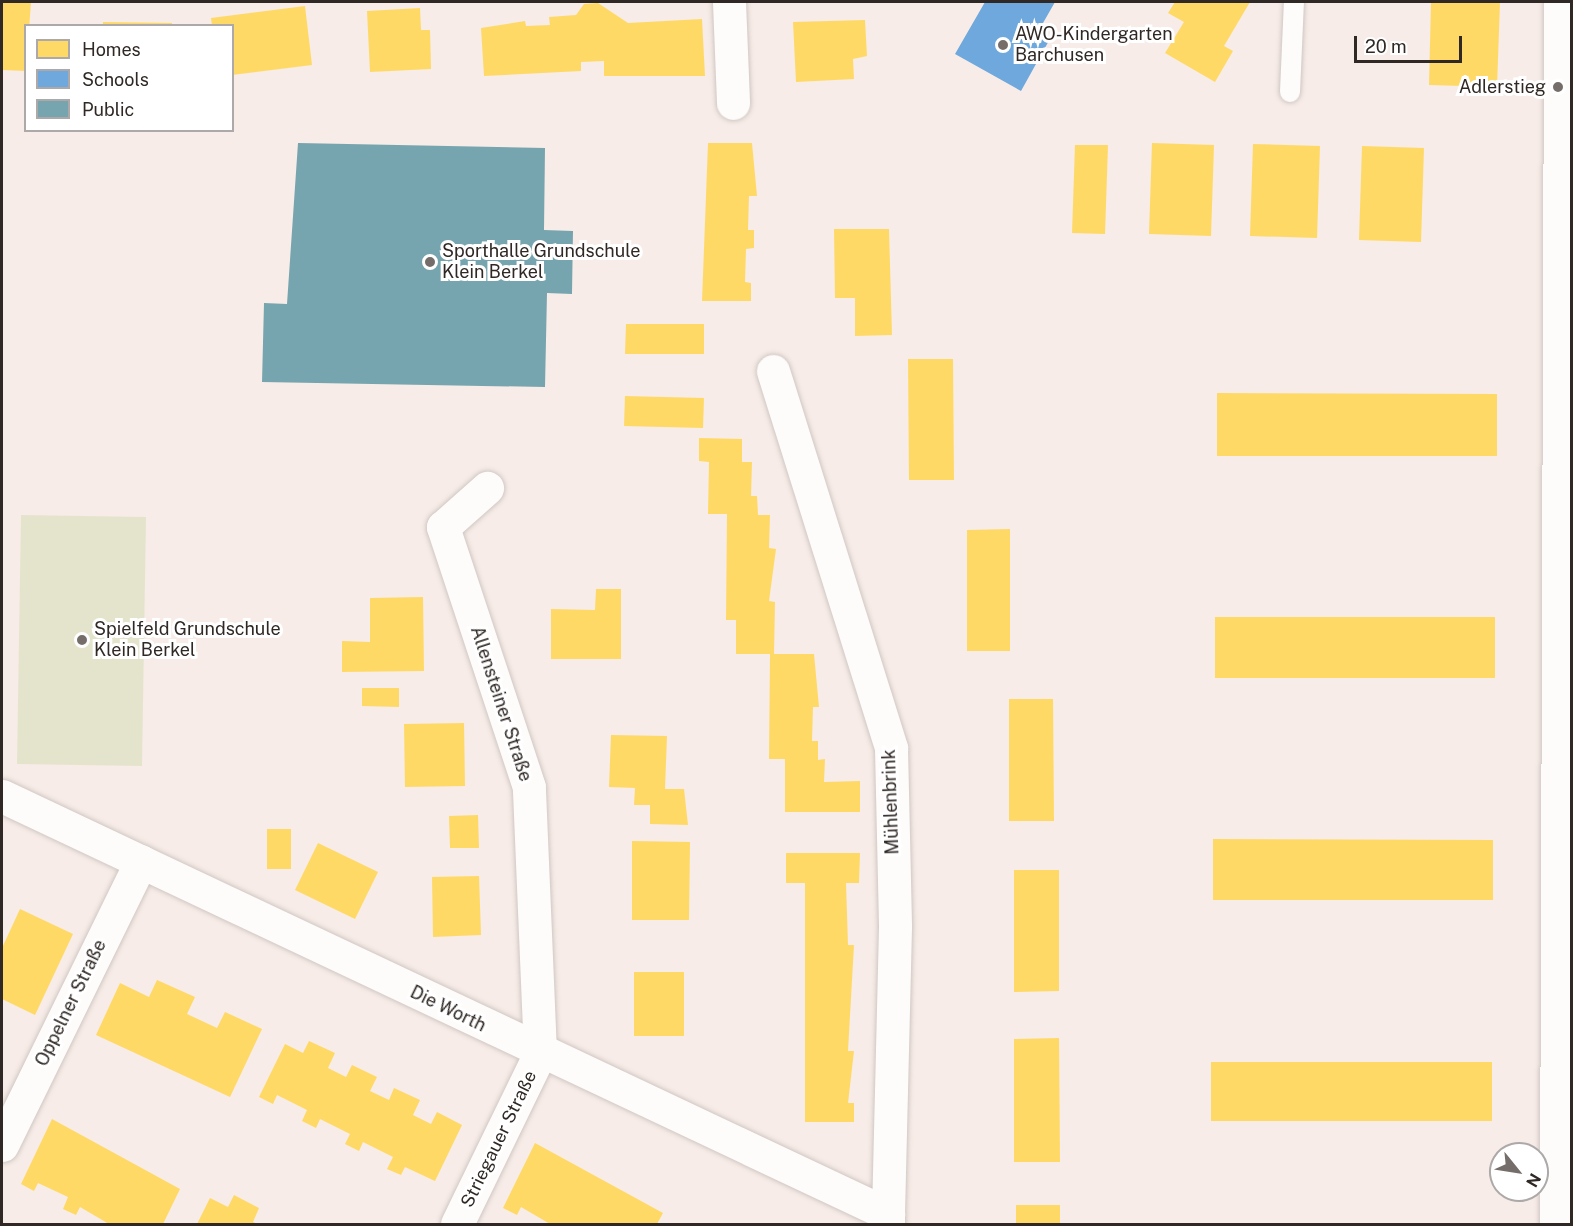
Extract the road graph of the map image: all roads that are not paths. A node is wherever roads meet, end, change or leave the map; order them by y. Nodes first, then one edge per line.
1 (729, 2) edge
2 (1294, 2) edge
3 (1560, 2) edge
4 (1290, 92) dead end
5 (733, 103) dead end
6 (773, 371) dead end
7 (487, 488) dead end
8 (2, 796) edge
9 (141, 861) junction
10 (1565, 991) edge
11 (540, 1053) junction
12 (2, 1145) edge
13 (888, 1219) edge
14 (457, 1224) edge
15 (1556, 1224) edge

1 - 5 street
2 - 4 lane
3 - 10 street
6 - 13 street, Mühlenbrink
7 - 11 street, Allensteiner Straße
8 - 9 street, Die Worth
9 - 11 street, Die Worth
9 - 12 street, Oppelner Straße
10 - 15 street
11 - 13 street, Die Worth
11 - 14 street, Striegauer Straße

